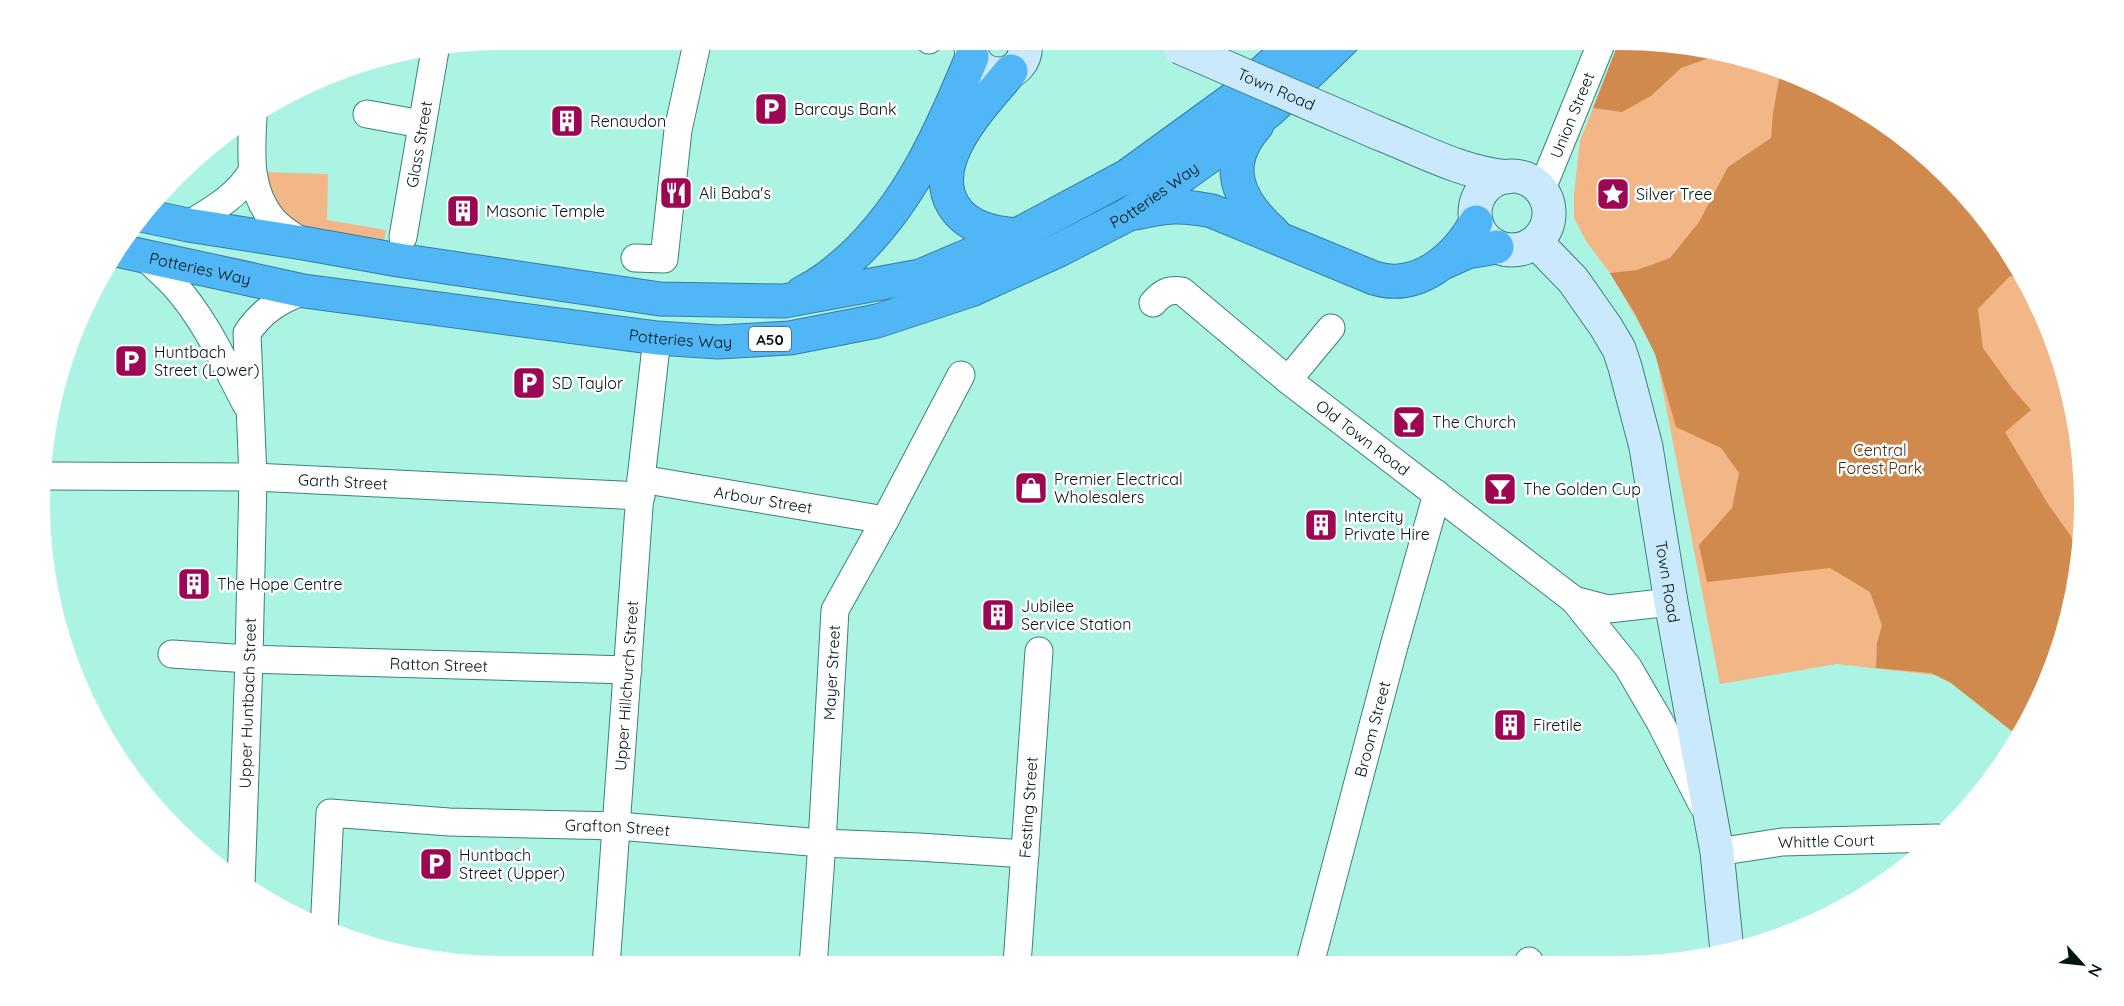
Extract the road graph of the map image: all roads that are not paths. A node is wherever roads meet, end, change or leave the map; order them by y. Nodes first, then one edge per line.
1 (696, 50) edge
2 (970, 50) edge
3 (972, 50) edge
4 (1027, 50) edge
5 (1185, 50) edge
6 (1288, 50) edge
7 (1333, 50) edge
8 (1599, 50) edge
9 (434, 55) edge
10 (1011, 71) junction
11 (1270, 110) junction
12 (366, 114) dead end
13 (421, 124) junction
14 (253, 125) edge
15 (1386, 137) junction
16 (252, 171) junction
17 (1507, 177) junction
18 (1541, 191) junction
19 (1129, 214) junction
20 (1476, 214) junction
21 (151, 217) edge
22 (188, 225) junction
23 (1017, 235) junction
24 (403, 237) dead end
25 (1279, 237) junction
26 (1536, 242) junction
27 (303, 243) junction
28 (1497, 247) junction
29 (130, 253) edge
30 (635, 258) dead end
31 (1439, 265) junction
32 (304, 291) junction
33 (784, 301) junction
34 (1152, 303) dead end
35 (1331, 328) dead end
36 (657, 338) junction
37 (961, 375) dead end
38 (1287, 380) junction
39 (251, 413) junction
40 (50, 476) edge
41 (253, 477) junction
42 (641, 487) junction
43 (1437, 494) junction
44 (885, 520) junction
45 (1574, 600) junction
46 (1671, 602) junction
47 (1039, 651) dead end
48 (172, 654) dead end
49 (249, 659) junction
50 (628, 670) junction
51 (618, 826) junction
52 (1714, 837) junction
53 (1926, 838) edge
54 (822, 843) junction
55 (1025, 854) junction
56 (241, 873) edge
57 (325, 920) edge
58 (1726, 944) edge
59 (607, 956) edge
60 (814, 956) edge
61 (1018, 956) edge
62 (1312, 956) edge

1 - 30 street
2 - 33 highway
3 - 10 main road
4 - 10 main road
5 - 15 main road, Town Road, bridge
6 - 23 highway, Potteries Way
7 - 11 highway, Potteries Way / A50
8 - 18 street, Union Street
9 - 13 street, Glass Street
10 - 23 highway
11 - 19 highway, Potteries Way / A50
11 - 25 highway
12 - 13 street
13 - 24 street, Glass Street
14 - 16 street
15 - 17 main road, Town Road
15 - 20 main road, Town Road
16 - 22 street
16 - 27 street
17 - 18 main road
17 - 20 main road
18 - 26 main road
19 - 25 highway
19 - 36 highway, Potteries Way / A50
20 - 28 main road
20 - 31 highway
21 - 22 highway, Potteries Way
22 - 27 highway, Potteries Way
23 - 33 highway, Potteries Way
25 - 31 highway
26 - 28 main road
26 - 46 main road, Town Road
27 - 33 highway, Potteries Way
28 - 31 highway
29 - 32 highway, Potteries Way / A50
29 - 39 street, Upper Huntbach Street
32 - 36 highway, Potteries Way / A50
32 - 39 street, Upper Huntbach Street
34 - 38 street, Old Town Road
35 - 38 street
36 - 42 street, Upper Hillchurch Street
37 - 44 street, Mayer Street
38 - 43 street, Old Town Road
39 - 41 street, Upper Huntbach Street
40 - 41 street, Garth Street
41 - 42 street, Garth Street
41 - 49 street, Upper Huntbach Street
42 - 44 street, Arbour Street
42 - 50 street, Upper Hillchurch Street
43 - 45 street, Old Town Road
43 - 62 street, Broom Street
44 - 54 street, Mayer Street
45 - 46 street, Old Town Road
45 - 52 street, Old Town Road
46 - 52 main road, Town Road
47 - 55 street, Festing Street
48 - 49 street, Ratton Street
49 - 50 street, Ratton Street
49 - 56 street, Upper Huntbach Street
50 - 51 street, Upper Hillchurch Street
51 - 54 street, Grafton Street
51 - 57 street, Grafton Street
51 - 59 street, Upper Hillchurch Street
52 - 53 street, Whittle Court
52 - 58 main road, Town Road
54 - 55 street, Grafton Street
54 - 60 street, Mayer Street
55 - 61 street, Festing Street

